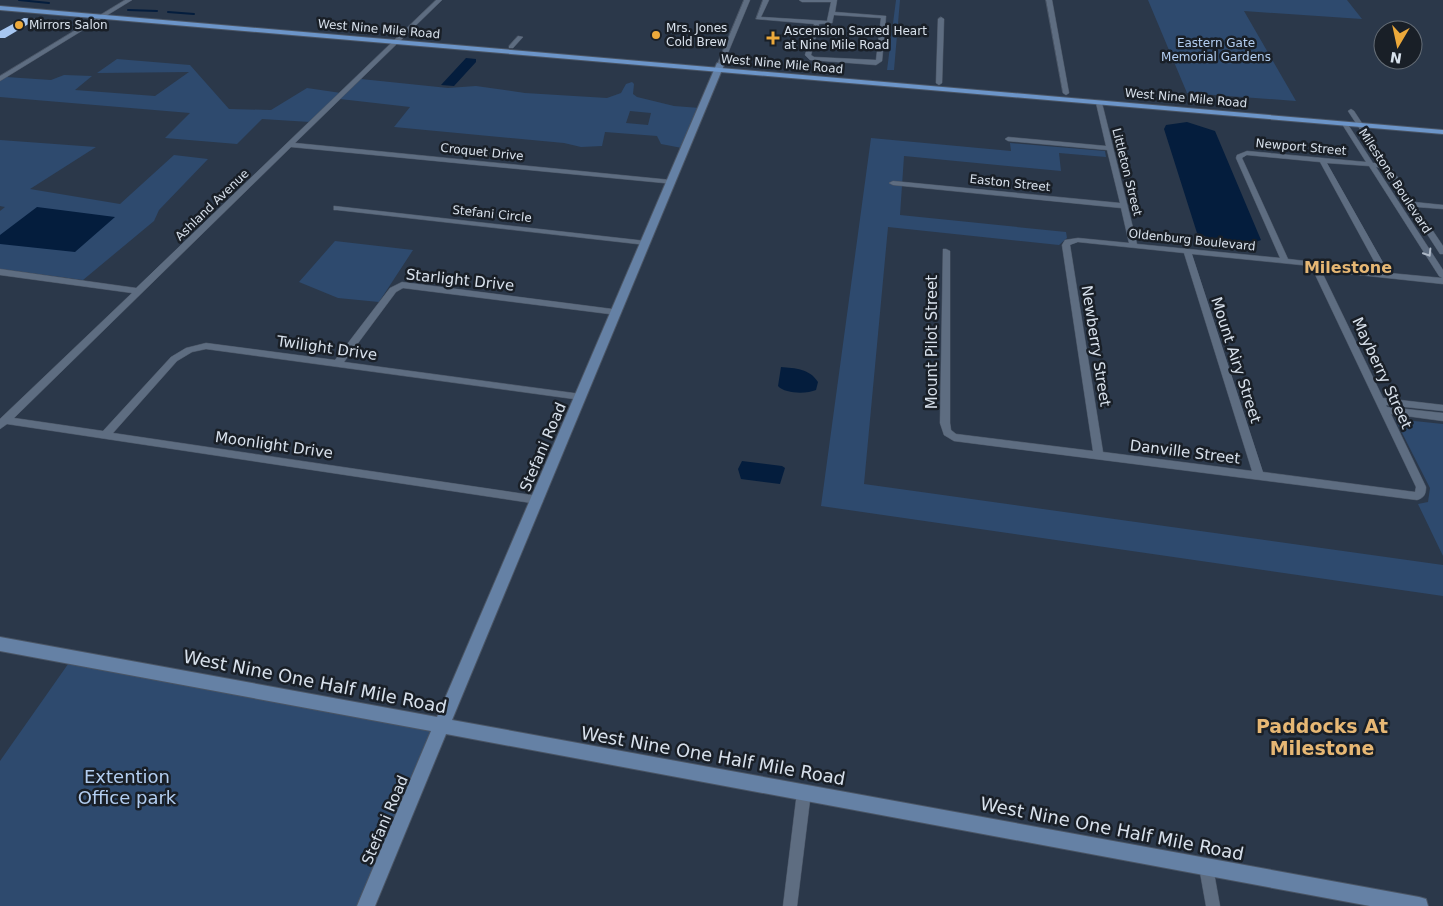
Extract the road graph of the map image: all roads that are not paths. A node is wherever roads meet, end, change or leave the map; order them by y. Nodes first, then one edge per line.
1 (129, 0) edge
2 (439, 0) edge
3 (747, 0) edge
4 (766, 0) edge
5 (802, 0) edge
6 (833, 0) edge
7 (1049, 0) edge
8 (0, 3) edge
9 (0, 8) edge
10 (109, 12) junction
11 (831, 13) junction
12 (740, 17) junction
13 (101, 18) junction
14 (758, 18) junction
15 (941, 19) dead end
16 (212, 21) junction
17 (817, 23) junction
18 (520, 37) dead end
19 (397, 40) junction
20 (511, 47) junction
21 (719, 68) junction
22 (0, 79) edge
23 (939, 84) junction
24 (950, 90) junction
25 (1066, 94) junction
26 (1099, 103) junction
27 (1222, 106) junction
28 (1242, 115) junction
29 (1356, 119) junction
30 (1345, 124) junction
31 (1443, 126) edge
32 (1443, 132) edge
33 (1008, 139) dead end
34 (290, 144) junction
35 (1110, 148) junction
36 (1322, 160) junction
37 (1371, 164) junction
38 (1387, 166) junction
39 (671, 182) junction
40 (894, 183) dead end
41 (1396, 203) junction
42 (1412, 204) junction
43 (1124, 206) junction
44 (1443, 207) edge
45 (337, 208) dead end
46 (1068, 242) joint
47 (646, 243) junction
48 (1134, 246) junction
49 (946, 251) dead end
50 (1187, 251) junction
51 (1443, 252) edge
52 (1284, 261) junction
53 (1314, 264) junction
54 (1384, 271) junction
55 (0, 272) edge
56 (1442, 276) edge
57 (139, 291) junction
58 (617, 312) junction
59 (338, 363) junction
60 (581, 397) junction
61 (1382, 406) junction
62 (1443, 408) edge
63 (1443, 417) edge
64 (3, 423) edge
65 (948, 433) joint
66 (105, 435) junction
67 (1099, 456) junction
68 (1259, 477) junction
69 (1419, 495) joint
70 (538, 500) junction
71 (0, 644) edge
72 (442, 727) junction
73 (804, 792) junction
74 (1206, 867) junction
75 (366, 906) edge
76 (790, 906) edge
77 (1213, 906) edge
78 (1419, 906) edge

1 - 10 street
2 - 19 street, Ashland Avenue
3 - 12 street, Stefani Road
4 - 14 street
5 - 6 street
6 - 11 street
7 - 25 street
8 - 10 main road, West Nine Mile Road
9 - 10 main road
9 - 13 main road, West Nine Mile Road
10 - 13 street
10 - 16 main road, West Nine Mile Road
11 - 17 street
11 - 17 street
12 - 14 street
12 - 21 street, Stefani Road
13 - 16 main road
13 - 19 main road, West Nine Mile Road
13 - 22 street
14 - 17 street
15 - 23 street
16 - 19 main road, West Nine Mile Road
18 - 20 street
19 - 20 main road, West Nine Mile Road
19 - 21 main road, West Nine Mile Road
19 - 34 street, Ashland Avenue
20 - 21 main road, West Nine Mile Road
21 - 23 main road, West Nine Mile Road
21 - 24 main road, West Nine Mile Road
21 - 39 street, Stefani Road
23 - 25 main road, West Nine Mile Road
24 - 25 main road
24 - 26 main road, West Nine Mile Road
25 - 27 main road, West Nine Mile Road
26 - 27 main road
26 - 28 main road, West Nine Mile Road
26 - 35 street, Littleton Street
27 - 29 main road, West Nine Mile Road
28 - 29 main road
28 - 30 main road, West Nine Mile Road
29 - 30 main road, West Nine Mile Road
29 - 31 main road
29 - 32 main road, West Nine Mile Road
29 - 38 street, Milestone Boulevard
30 - 37 street, Milestone Boulevard
33 - 35 street
34 - 39 street, Croquet Drive
34 - 57 street, Ashland Avenue
35 - 43 street, Littleton Street
36 - 37 street, Newport Street
36 - 52 street, Newport Street
36 - 54 street
37 - 38 street, Newport Street
37 - 41 street, Milestone Boulevard
38 - 42 street, Milestone Boulevard
39 - 47 street, Stefani Road
40 - 43 street, Easton Street
41 - 42 street
41 -> 56 street, Milestone Boulevard
42 - 44 street
42 - 51 street, Milestone Boulevard
43 - 48 street, Littleton Street
45 - 47 street, Stefani Circle
46 - 48 street, Oldenburg Boulevard
46 - 67 street, Newberry Street
47 - 58 street, Stefani Road
48 - 50 street, Oldenburg Boulevard
49 - 65 street, Mount Pilot Street
50 - 52 street, Oldenburg Boulevard
50 - 68 street, Mount Airy Street
52 - 53 street, Oldenburg Boulevard
53 - 54 street, Oldenburg Boulevard
53 - 61 street, Mayberry Street
54 - 56 street, Oldenburg Boulevard
55 - 57 street
57 - 64 street, Ashland Avenue
58 - 59 street, Starlight Drive
58 - 60 street, Stefani Road
59 - 60 street, Twilight Drive
59 - 66 street, Twilight Drive
60 - 70 street, Stefani Road
61 - 62 street
61 - 63 street
61 - 69 street, Mayberry Street
64 - 66 street, Moonlight Drive
65 - 67 street, Danville Street
66 - 70 street, Moonlight Drive
67 - 68 street, Danville Street
68 - 69 street, Danville Street
70 - 72 street, Stefani Road
71 - 72 street, West Nine One Half Mile Road
72 - 73 street, West Nine One Half Mile Road
72 - 75 street, Stefani Road
73 - 74 street, West Nine One Half Mile Road
73 - 76 street
74 - 77 street
74 - 78 street, West Nine One Half Mile Road

